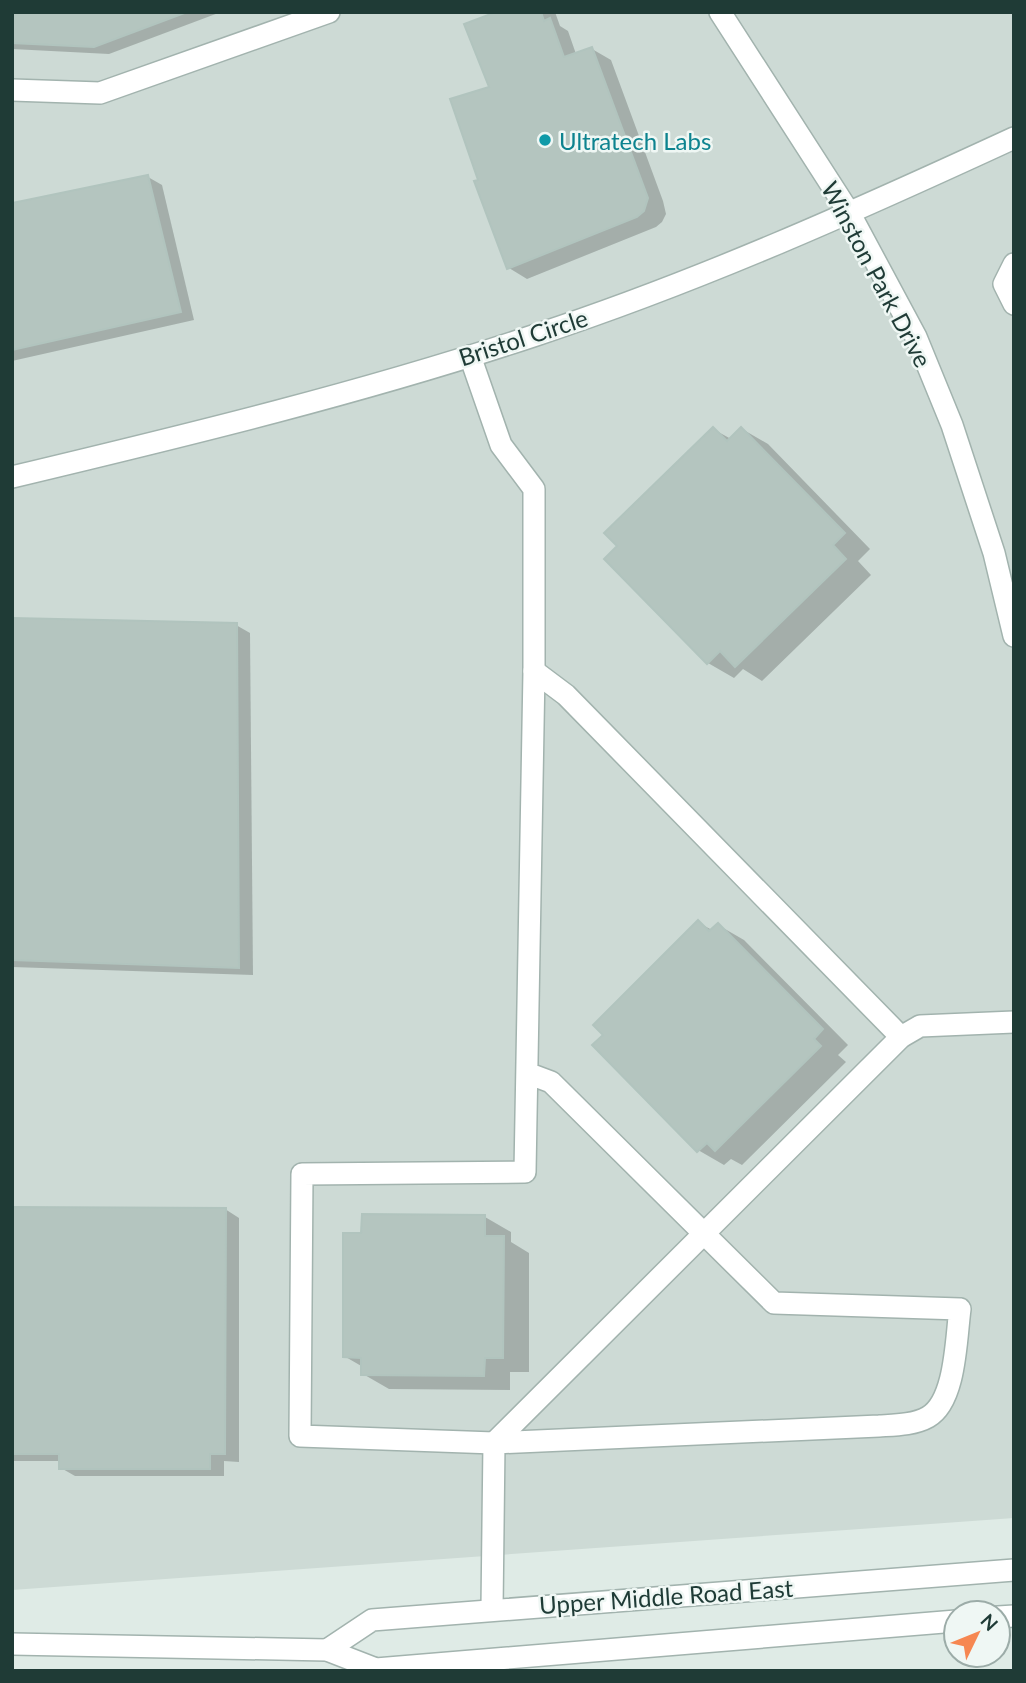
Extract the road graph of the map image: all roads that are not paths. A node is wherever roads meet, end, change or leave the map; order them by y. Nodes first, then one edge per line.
1 (329, 12) edge
2 (720, 12) edge
3 (12, 90) edge
4 (1014, 138) edge
5 (850, 214) junction
6 (1014, 264) edge
7 (1014, 304) edge
8 (470, 356) junction
9 (12, 477) edge
10 (1014, 636) edge
11 (534, 671) junction
12 (1014, 1021) edge
13 (901, 1037) junction
14 (527, 1073) junction
15 (703, 1233) junction
16 (494, 1443) junction
17 (1014, 1570) edge
18 (492, 1609) junction
19 (942, 1622) edge
20 (12, 1644) edge
21 (327, 1650) junction

1 - 3 street
2 - 5 street, Winston Park Drive
4 - 5 street, Bristol Circle
5 - 8 street, Bristol Circle
5 - 10 street, Winston Park Drive
6 - 7 street
8 - 9 street, Bristol Circle
8 - 11 street
11 - 13 street
11 - 14 street
12 - 13 street
13 - 15 street
14 - 15 street
14 - 16 street
15 - 16 street
15 - 16 street
16 - 18 street
17 - 18 street, Upper Middle Road East
18 - 21 street, Upper Middle Road East
19 - 21 street, Upper Middle Road East
20 - 21 street, Upper Middle Road East

